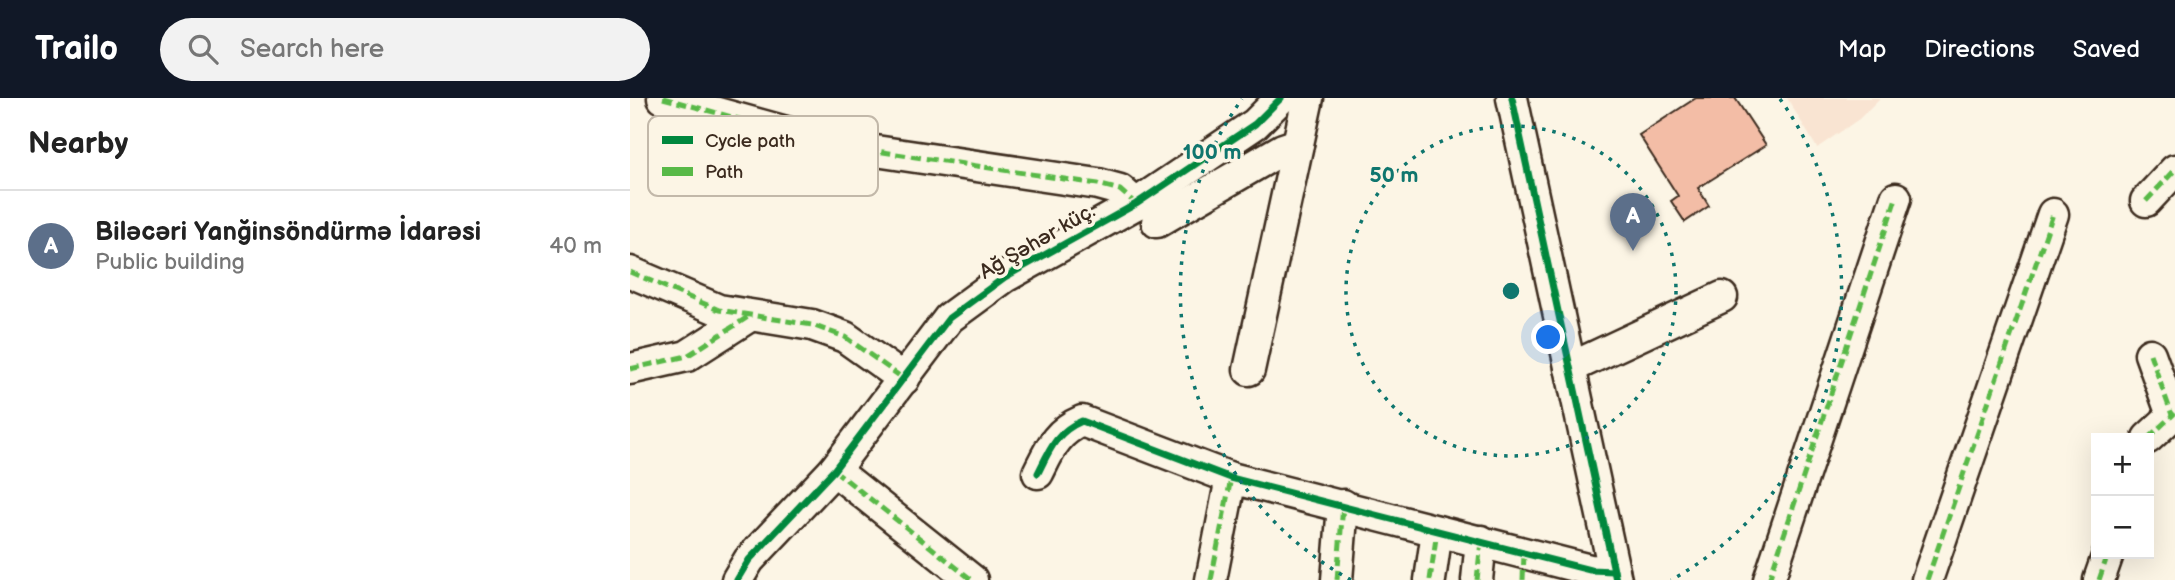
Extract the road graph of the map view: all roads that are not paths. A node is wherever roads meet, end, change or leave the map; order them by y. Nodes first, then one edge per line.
1 (663, 98) edge
2 (1281, 98) edge
3 (1308, 98) edge
4 (1512, 98) edge
5 (728, 116) edge
6 (1298, 144) junction
7 (878, 151) edge
8 (2175, 170) edge
9 (1896, 198) dead end
10 (2146, 201) dead end
11 (1147, 213) junction
12 (2053, 214) dead end
13 (630, 272) edge
14 (1722, 297) dead end
15 (748, 317) junction
16 (2150, 354) dead end
17 (1570, 368) junction
18 (630, 369) edge
19 (1249, 370) dead end
20 (904, 379) junction
21 (2174, 414) edge
22 (2153, 433) edge
23 (834, 470) junction
24 (1038, 473) dead end
25 (1231, 478) junction
26 (1343, 505) junction
27 (1437, 531) junction
28 (1481, 541) junction
29 (2106, 559) edge
30 (1524, 566) edge
31 (1615, 576) edge
32 (737, 580) edge
33 (972, 580) edge
34 (1211, 580) edge
35 (1337, 580) edge
36 (1430, 580) edge
37 (1477, 580) edge
38 (1769, 580) edge
39 (1927, 580) edge
40 (2099, 580) edge

1 - 5 street
2 - 11 street, Ağ Şəhər küç.
3 - 6 street
4 - 17 street
6 - 11 street
6 - 19 street
7 - 11 street
8 - 10 street
9 - 38 street
11 - 20 street, Ağ Şəhər küç.
12 - 39 street
13 - 15 street
14 - 17 street
15 - 18 street
15 - 20 street
16 - 21 street
17 - 31 street
20 - 23 street, Ağ Şəhər küç.
21 - 22 street
23 - 32 street, Ağ Şəhər küç.
23 - 33 street
24 - 25 street
25 - 26 street
25 - 34 street
26 - 27 street
26 - 35 street
27 - 28 street
27 - 36 street
28 - 30 street
28 - 37 street
29 - 40 street
30 - 31 street

